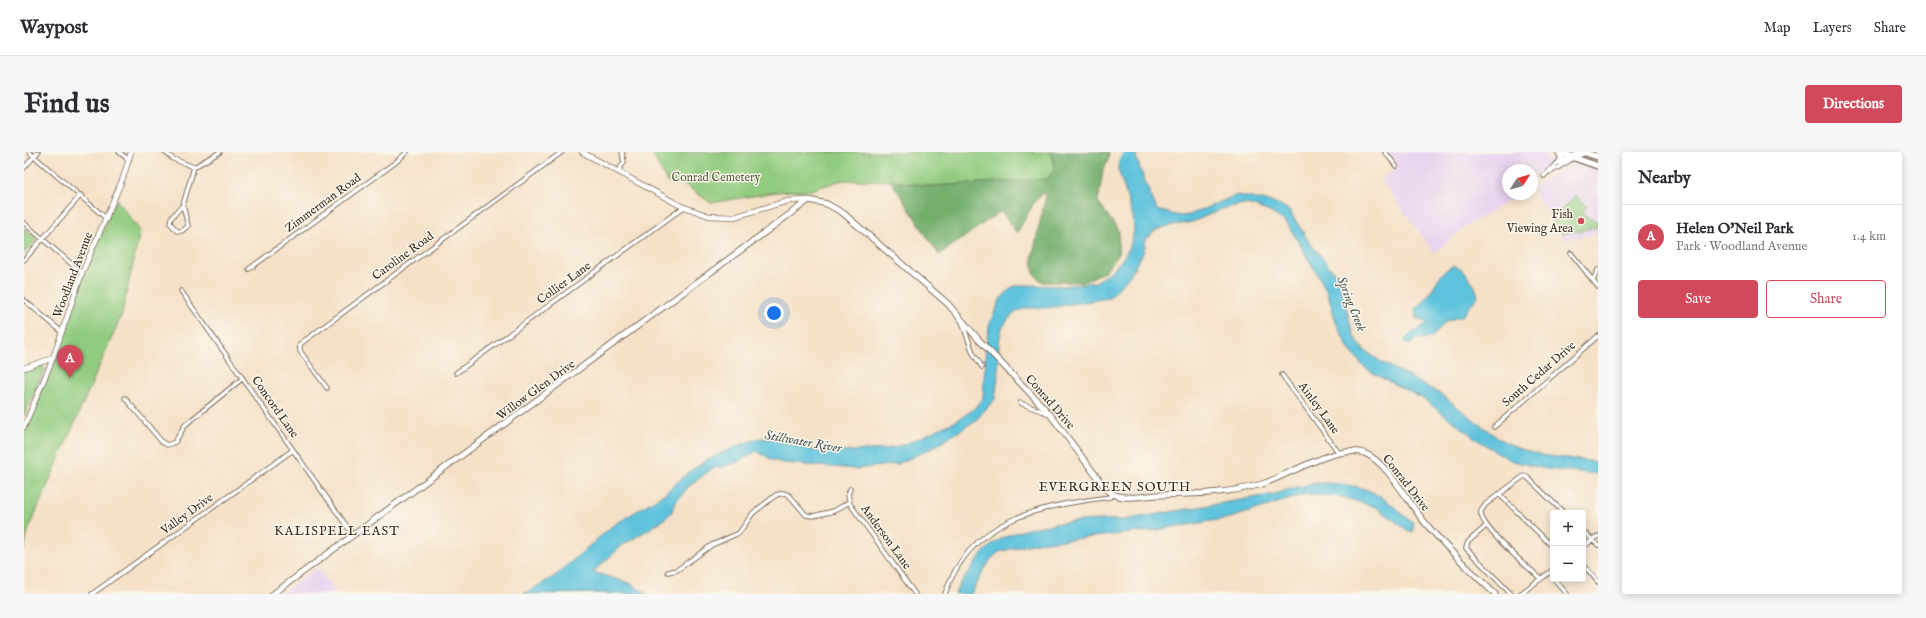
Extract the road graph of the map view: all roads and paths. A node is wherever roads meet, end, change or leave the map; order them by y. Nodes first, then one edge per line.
1 (29, 152) edge
2 (38, 152) edge
3 (119, 152) edge
4 (131, 152) edge
5 (165, 152) edge
6 (220, 152) edge
7 (407, 152) edge
8 (562, 152) edge
9 (582, 152) edge
10 (622, 152) edge
11 (1385, 152) edge
12 (1560, 152) edge
13 (1584, 152) edge
14 (34, 156) junction
15 (1572, 157) junction
16 (1598, 157) edge
17 (129, 160) junction
18 (1560, 162) junction
19 (1396, 166) dead end
20 (1598, 166) edge
21 (194, 167) junction
22 (24, 168) edge
23 (618, 171) junction
24 (81, 195) junction
25 (809, 200) junction
26 (183, 205) junction
27 (684, 207) junction
28 (107, 218) junction
29 (24, 223) edge
30 (42, 239) junction
31 (1571, 253) dead end
32 (24, 260) edge
33 (249, 269) dead end
34 (1598, 270) edge
35 (82, 272) junction
36 (1592, 280) junction
37 (1598, 287) edge
38 (181, 291) dead end
39 (24, 300) edge
40 (956, 313) junction
41 (62, 332) junction
42 (1598, 336) edge
43 (53, 358) junction
44 (982, 367) dead end
45 (24, 368) edge
46 (456, 373) dead end
47 (1282, 375) dead end
48 (243, 378) junction
49 (327, 388) dead end
50 (125, 398) dead end
51 (1020, 404) dead end
52 (1051, 416) junction
53 (24, 427) edge
54 (1494, 427) dead end
55 (293, 450) junction
56 (1339, 453) junction
57 (850, 489) dead end
58 (1114, 494) junction
59 (1499, 494) junction
60 (849, 502) junction
61 (1561, 510) edge
62 (1486, 526) junction
63 (1586, 534) edge
64 (353, 535) junction
65 (1598, 536) edge
66 (1593, 540) junction
67 (1550, 543) edge
68 (1598, 545) edge
69 (1586, 546) edge
70 (1586, 568) edge
71 (668, 572) dead end
72 (1549, 573) edge
73 (1540, 579) junction
74 (1557, 582) edge
75 (1598, 582) edge
76 (1523, 593) edge
77 (92, 594) edge
78 (273, 594) edge
79 (915, 594) edge
80 (945, 594) edge
81 (1495, 594) edge
82 (1511, 594) edge
83 (1566, 594) edge

1 - 14 street
2 - 14 street
3 - 17 street
4 - 17 street, Woodland Avenue
5 - 21 street
6 - 21 street
7 - 33 street, Zimmerman Road
8 - 49 street, Caroline Road
9 - 23 street, Conrad Drive
10 - 23 street
11 - 19 street
12 - 15 highway
12 - 18 highway
13 - 15 highway
13 - 16 main road
14 - 22 street
14 - 24 street
15 - 18 street
15 - 18 street
15 - 20 main road
17 - 28 street, Woodland Avenue
21 - 26 street
23 - 27 street, Conrad Drive
24 - 28 street
24 - 30 street
25 - 27 street, Conrad Drive
25 - 40 main road, Conrad Drive
25 - 64 main road, Willow Glen Drive
26 - 26 street
27 - 46 street, Collier Lane
28 - 35 street, Woodland Avenue
29 - 30 street
30 - 32 street
30 - 35 street
31 - 36 street
34 - 36 street
35 - 41 street, Woodland Avenue
36 - 37 street
38 - 48 street, Concord Lane
39 - 41 street
40 - 44 street
40 - 52 main road, Conrad Drive
41 - 43 street, Woodland Avenue
42 - 54 street, South Cedar Drive
43 - 45 street
43 - 53 street, Woodland Avenue
47 - 56 street, Ainley Lane
48 - 50 street
48 - 55 street, Concord Lane
51 - 52 street
52 - 58 main road, Conrad Drive
55 - 64 street, Concord Lane
55 - 77 street, Valley Drive
56 - 58 main road, Conrad Drive
56 - 81 main road, Conrad Drive
57 - 60 street, Anderson Lane
58 - 80 street
59 - 61 street
59 - 62 street
59 - 67 street
60 - 71 street
60 - 79 street, Anderson Lane
62 - 73 street
62 - 82 street
63 - 66 street
64 - 78 main road, Willow Glen Drive
65 - 66 street
66 - 68 street
66 - 69 street
70 - 75 street
72 - 73 street
73 - 76 street
74 - 83 street

